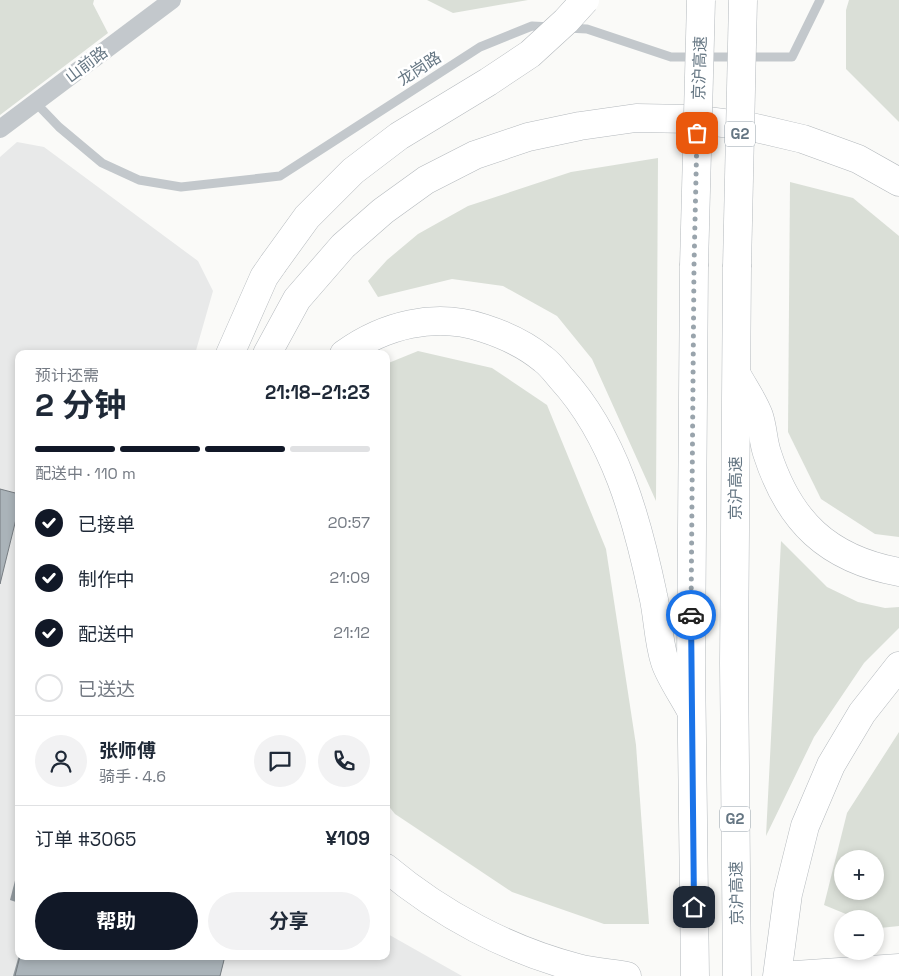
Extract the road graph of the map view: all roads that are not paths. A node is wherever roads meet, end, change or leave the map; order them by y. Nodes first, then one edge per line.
1 (172, 0) edge
2 (584, 0) edge
3 (701, 0) edge
4 (743, 0) edge
5 (820, 0) edge
6 (35, 102) junction
7 (0, 129) edge
8 (899, 182) edge
9 (899, 201) edge
10 (301, 310) junction
11 (232, 350) edge
12 (270, 350) edge
13 (287, 350) edge
14 (350, 350) edge
15 (736, 373) junction
16 (899, 572) edge
17 (678, 662) junction
18 (899, 666) edge
19 (390, 871) edge
20 (390, 892) edge
21 (899, 968) edge
22 (551, 976) edge
23 (626, 976) edge
24 (695, 976) edge
25 (737, 976) edge
26 (779, 976) edge

1 - 6 street, 山前路
2 - 11 highway, bridge
3 - 17 highway, 京沪高速, bridge
4 - 15 highway, 京沪高速 / G2, bridge
5 - 6 lane, 龙岗路
6 - 7 street, 山前路
8 - 10 highway, bridge
9 - 10 highway, bridge
10 - 12 highway
10 - 13 highway
14 - 17 highway
15 - 16 highway
15 - 25 highway, 京沪高速 / G2
17 - 24 highway
18 - 26 highway
19 - 23 highway
20 - 22 highway
21 - 26 highway

